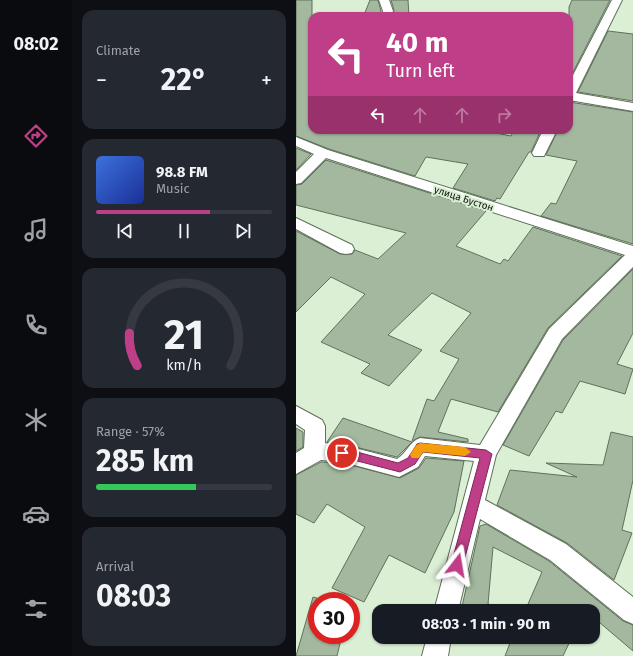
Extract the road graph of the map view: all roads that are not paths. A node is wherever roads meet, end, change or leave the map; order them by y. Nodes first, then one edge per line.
1 (384, 0) edge
2 (617, 0) edge
3 (388, 12) edge
4 (573, 87) edge
5 (573, 96) edge
6 (633, 108) edge
7 (548, 134) edge
8 (296, 141) edge
9 (323, 153) junction
10 (538, 153) dead end
11 (296, 180) edge
12 (296, 223) edge
13 (346, 249) dead end
14 (633, 252) edge
15 (633, 257) edge
16 (296, 414) edge
17 (314, 452) junction
18 (486, 454) junction
19 (296, 466) edge
20 (473, 504) junction
21 (448, 604) edge
22 (633, 612) edge
23 (438, 644) edge
24 (435, 656) edge

1 - 3 street
2 - 4 street
5 - 6 street
7 - 10 street
8 - 9 street, улица Бустон
9 - 11 street
9 - 14 street, улица Бустон
12 - 13 street
15 - 18 street
16 - 17 street
17 - 18 street
17 - 19 street
18 - 20 street
20 - 21 street
20 - 22 street
23 - 24 street

